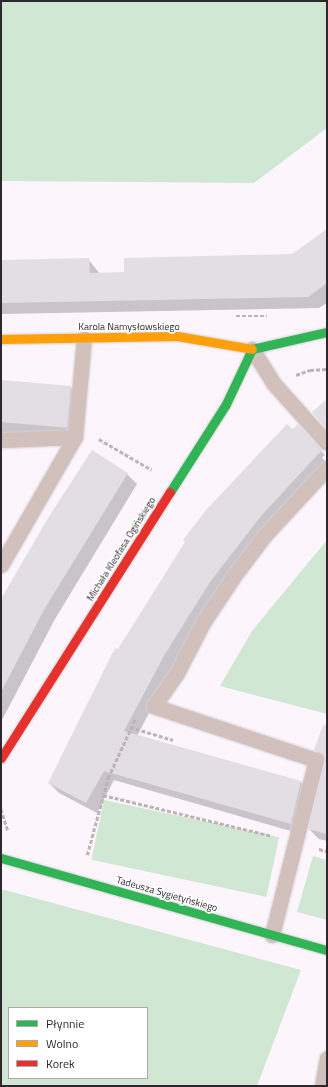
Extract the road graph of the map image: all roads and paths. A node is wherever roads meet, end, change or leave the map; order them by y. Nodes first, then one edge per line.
1 (327, 332) edge
2 (84, 338) junction
3 (1, 339) edge
4 (252, 349) junction
5 (76, 437) junction
6 (1, 440) edge
7 (327, 443) edge
8 (157, 464) dead end
9 (327, 468) edge
10 (152, 471) junction
11 (148, 477) dead end
12 (1, 564) edge
13 (1, 758) edge
14 (103, 795) dead end
15 (295, 842) junction
16 (327, 851) edge
17 (1, 858) edge
18 (272, 935) junction
19 (327, 950) edge
20 (327, 1058) edge
21 (322, 1086) edge

1 - 4 street, Karola Namysłowskiego
2 - 3 street, Karola Namysłowskiego
2 - 4 street, Karola Namysłowskiego
2 - 5 lane
4 - 7 lane
4 - 13 street, Michała Kleofasa Ogińskiego
5 - 6 lane
5 - 10 path
5 - 12 lane
8 - 10 path
9 - 15 lane
10 - 11 path
14 - 15 path
15 - 16 path
15 - 18 lane
17 - 18 street, Tadeusza Sygietyńskiego
18 - 19 street, Tadeusza Sygietyńskiego
20 - 21 lane

